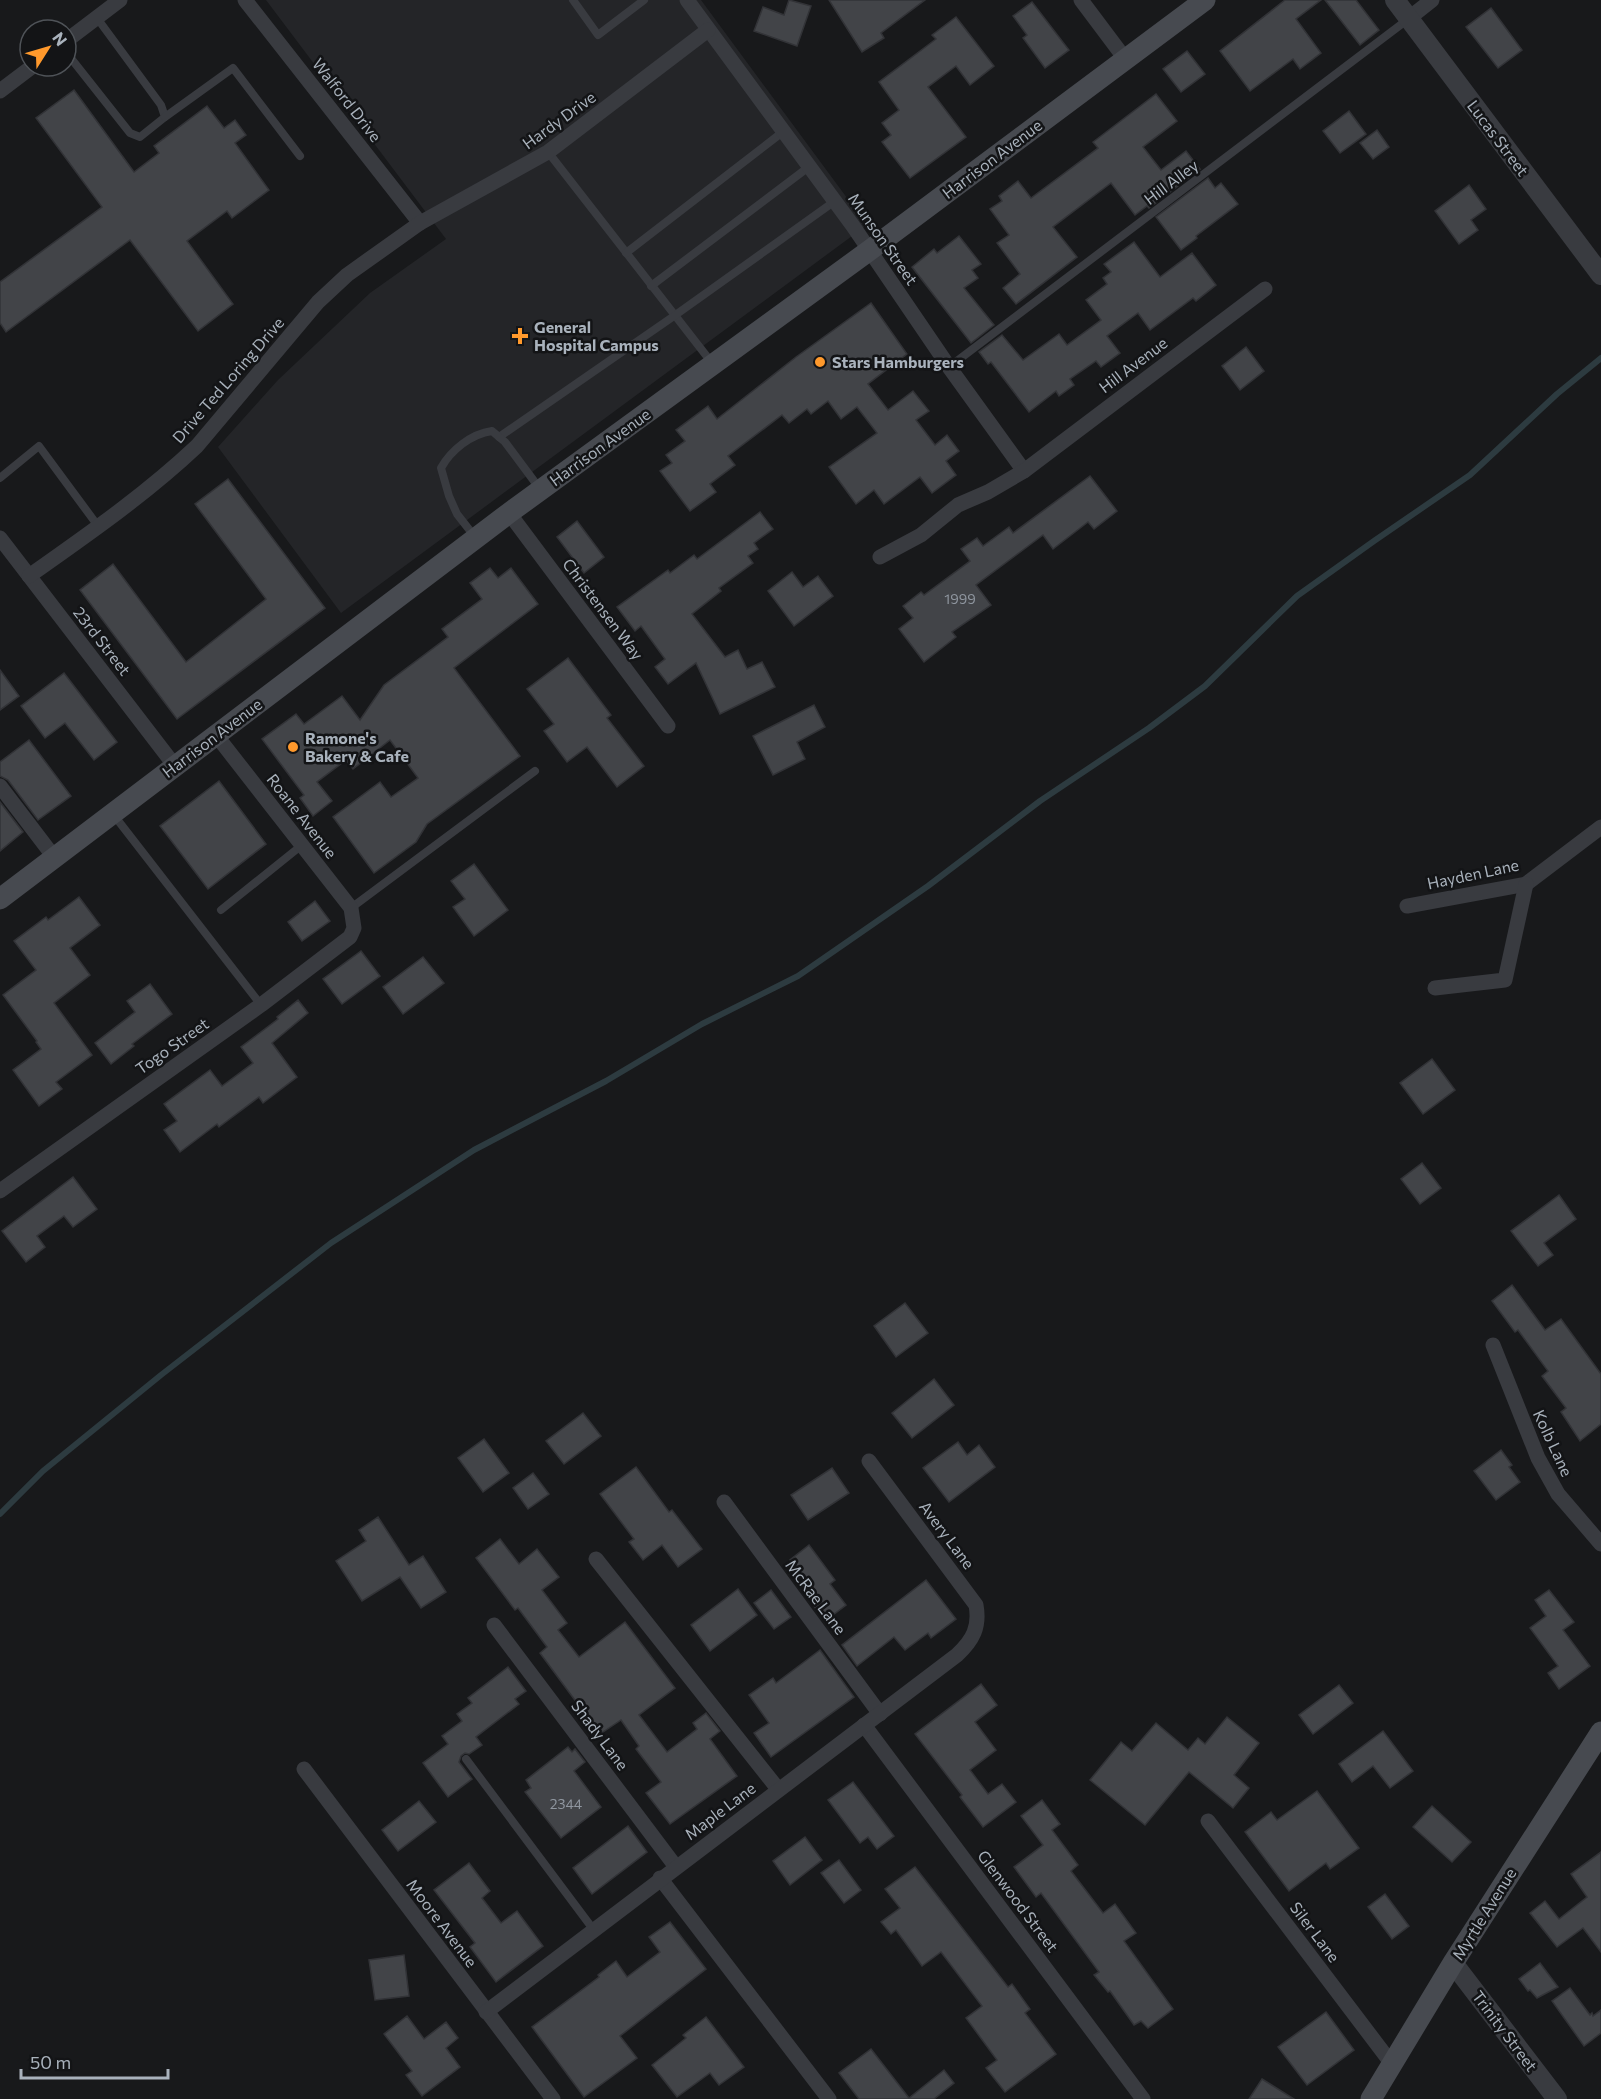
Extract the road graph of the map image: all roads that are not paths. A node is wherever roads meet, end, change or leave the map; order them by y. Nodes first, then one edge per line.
1 (120, 0) edge
2 (245, 0) edge
3 (573, 0) edge
4 (644, 0) edge
5 (687, 0) edge
6 (1081, 0) edge
7 (1205, 0) edge
8 (1395, 0) edge
9 (1432, 0) edge
10 (97, 18) junction
11 (1408, 19) junction
12 (708, 30) junction
13 (78, 32) edge
14 (1126, 60) junction
15 (78, 67) edge
16 (18, 77) edge
17 (0, 91) edge
18 (165, 117) junction
19 (784, 131) junction
20 (548, 152) junction
21 (300, 156) dead end
22 (810, 166) junction
23 (835, 201) junction
24 (420, 223) junction
25 (870, 250) junction
26 (626, 253) junction
27 (1601, 275) edge
28 (651, 286) junction
29 (1265, 289) dead end
30 (674, 316) junction
31 (713, 365) junction
32 (949, 367) junction
33 (500, 437) junction
34 (1024, 471) junction
35 (0, 478) edge
36 (541, 490) junction
37 (510, 513) junction
38 (99, 526) junction
39 (0, 538) edge
40 (476, 538) junction
41 (880, 557) dead end
42 (29, 576) junction
43 (668, 726) dead end
44 (216, 735) junction
45 (175, 766) junction
46 (535, 771) dead end
47 (0, 786) edge
48 (112, 813) junction
49 (1601, 826) edge
50 (302, 845) junction
51 (54, 857) junction
52 (1526, 884) junction
53 (0, 899) edge
54 (1407, 906) dead end
55 (220, 910) dead end
56 (353, 915) junction
57 (1435, 988) dead end
58 (261, 1005) junction
59 (0, 1191) edge
60 (1493, 1345) dead end
61 (869, 1461) dead end
62 (723, 1502) dead end
63 (1601, 1544) edge
64 (596, 1559) dead end
65 (494, 1624) dead end
66 (973, 1637) joint
67 (880, 1714) junction
68 (864, 1725) junction
69 (1601, 1732) edge
70 (466, 1759) dead end
71 (304, 1769) dead end
72 (778, 1789) junction
73 (1208, 1821) dead end
74 (676, 1867) junction
75 (660, 1878) junction
76 (593, 1929) junction
77 (1453, 1963) junction
78 (486, 2012) junction
79 (1392, 2064) junction
80 (553, 2099) edge
81 (830, 2099) edge
82 (1143, 2099) edge
83 (1371, 2099) edge
84 (1557, 2099) edge

1 - 10 street
2 - 24 street, Walford Drive
3 - 4 lane
5 - 12 street, Munson Street
6 - 14 street
7 - 14 main road, Harrison Avenue
8 - 11 street, Lucas Street
9 - 11 street
10 - 13 street
10 - 18 lane
11 - 27 street, Lucas Street
11 - 32 lane, Hill Alley
12 - 19 street, Munson Street
12 - 20 street, Hardy Drive
14 - 25 main road, Harrison Avenue
15 - 18 lane
16 - 17 street
18 - 21 lane
19 - 22 street, Munson Street
19 - 26 lane
20 - 24 street, Hardy Drive
20 - 26 lane
22 - 23 street, Munson Street
22 - 28 lane
23 - 25 street, Munson Street
23 - 30 lane
24 - 38 street, Drive Ted Loring Drive
25 - 31 main road, Harrison Avenue
25 - 32 street, Munson Street
26 - 28 lane
28 - 30 lane
29 - 34 street, Hill Avenue
30 - 31 lane
30 - 33 lane
31 - 36 main road, Harrison Avenue
32 - 34 street, Munson Street
33 - 36 lane
33 - 40 lane
34 - 41 street, Hill Avenue
35 - 38 lane
36 - 37 main road, Harrison Avenue
37 - 40 main road, Harrison Avenue
37 - 43 street, Christensen Way
38 - 42 street, Drive Ted Loring Drive
39 - 42 street, 23rd Street
40 - 44 main road, Harrison Avenue
42 - 45 street, 23rd Street
44 - 45 main road, Harrison Avenue
44 - 50 street, Roane Avenue
45 - 48 main road, Harrison Avenue
46 - 56 lane
47 - 51 street
48 - 51 main road, Harrison Avenue
48 - 58 lane
49 - 52 street, Hayden Lane
50 - 55 lane
50 - 56 street, Roane Avenue
51 - 53 main road, Harrison Avenue
52 - 54 street, Hayden Lane
52 - 57 street
56 - 58 street, Togo Street
58 - 59 street, Togo Street
60 - 63 street, Kolb Lane
61 - 66 street, Avery Lane
62 - 67 street, McRae Lane
64 - 72 street
65 - 74 street, Shady Lane
66 - 67 street, Maple Lane
67 - 68 street, Maple Lane
68 - 72 street, Maple Lane
68 - 82 street, Glenwood Street
69 - 77 main road, Myrtle Avenue
70 - 76 lane
71 - 78 street, Moore Avenue
72 - 74 street, Maple Lane
73 - 79 street, Siler Lane
74 - 75 street, Maple Lane
75 - 76 street, Maple Lane
75 - 81 street
76 - 78 street, Maple Lane
77 - 79 main road, Myrtle Avenue
77 - 84 street, Trinity Street
78 - 80 street, Moore Avenue
79 - 83 main road, Myrtle Avenue

